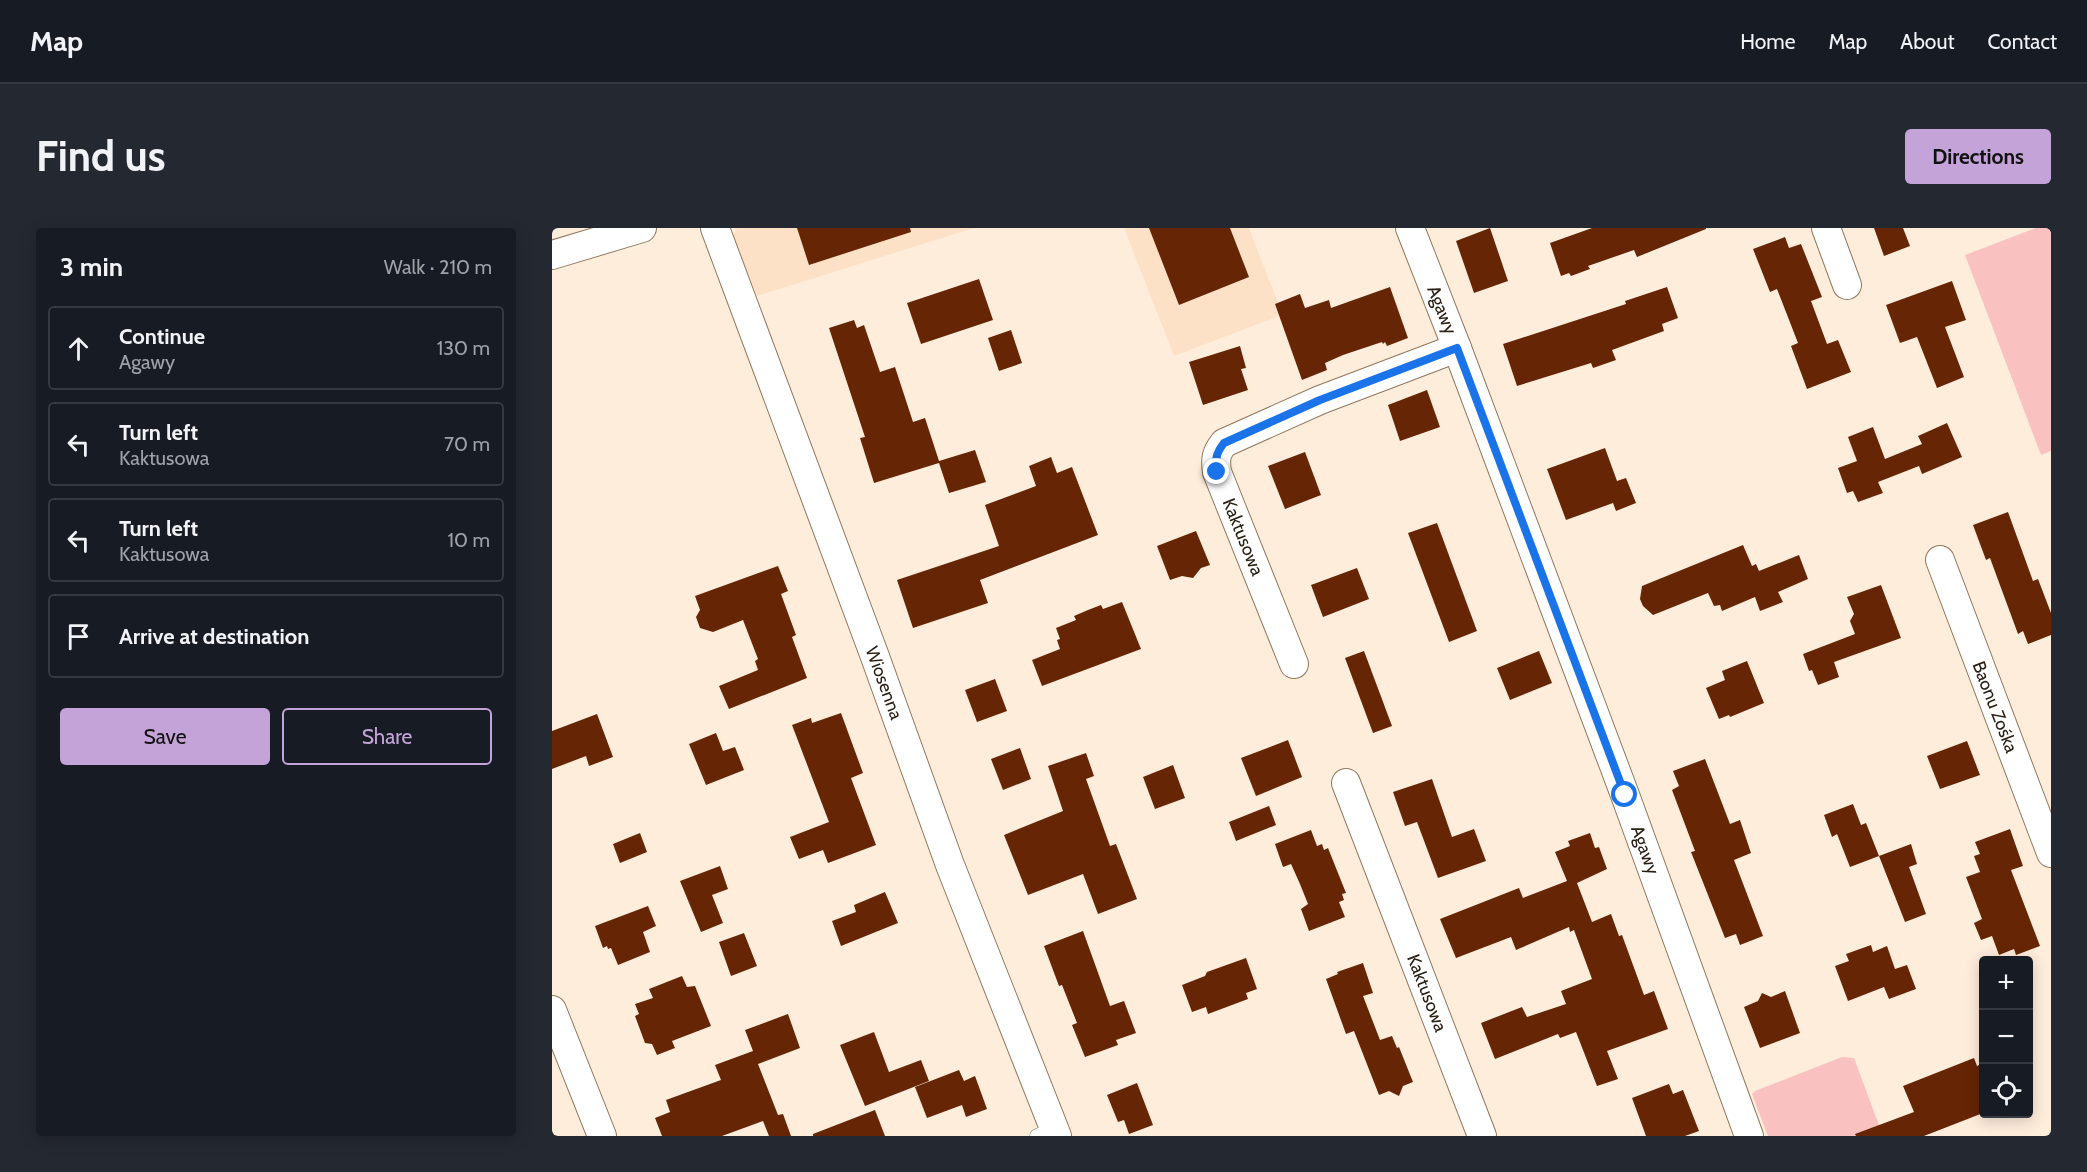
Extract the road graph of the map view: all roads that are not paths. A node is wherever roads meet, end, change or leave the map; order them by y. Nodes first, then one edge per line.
1 (642, 228) edge
2 (715, 228) edge
3 (1410, 228) edge
4 (1826, 228) edge
5 (552, 255) edge
6 (1847, 285) dead end
7 (1457, 348) junction
8 (1940, 560) dead end
9 (1294, 664) dead end
10 (1346, 783) dead end
11 (2051, 853) edge
12 (552, 1010) edge
13 (1049, 1134) edge
14 (602, 1136) edge
15 (1482, 1136) edge
16 (1749, 1136) edge

1 - 5 street
2 - 13 street, Wiosenna
3 - 7 street, Agawy
4 - 6 street
7 - 9 street, Kaktusowa
7 - 16 street, Agawy
8 - 11 street, Baonu Zośka
10 - 15 street, Kaktusowa
12 - 14 street

